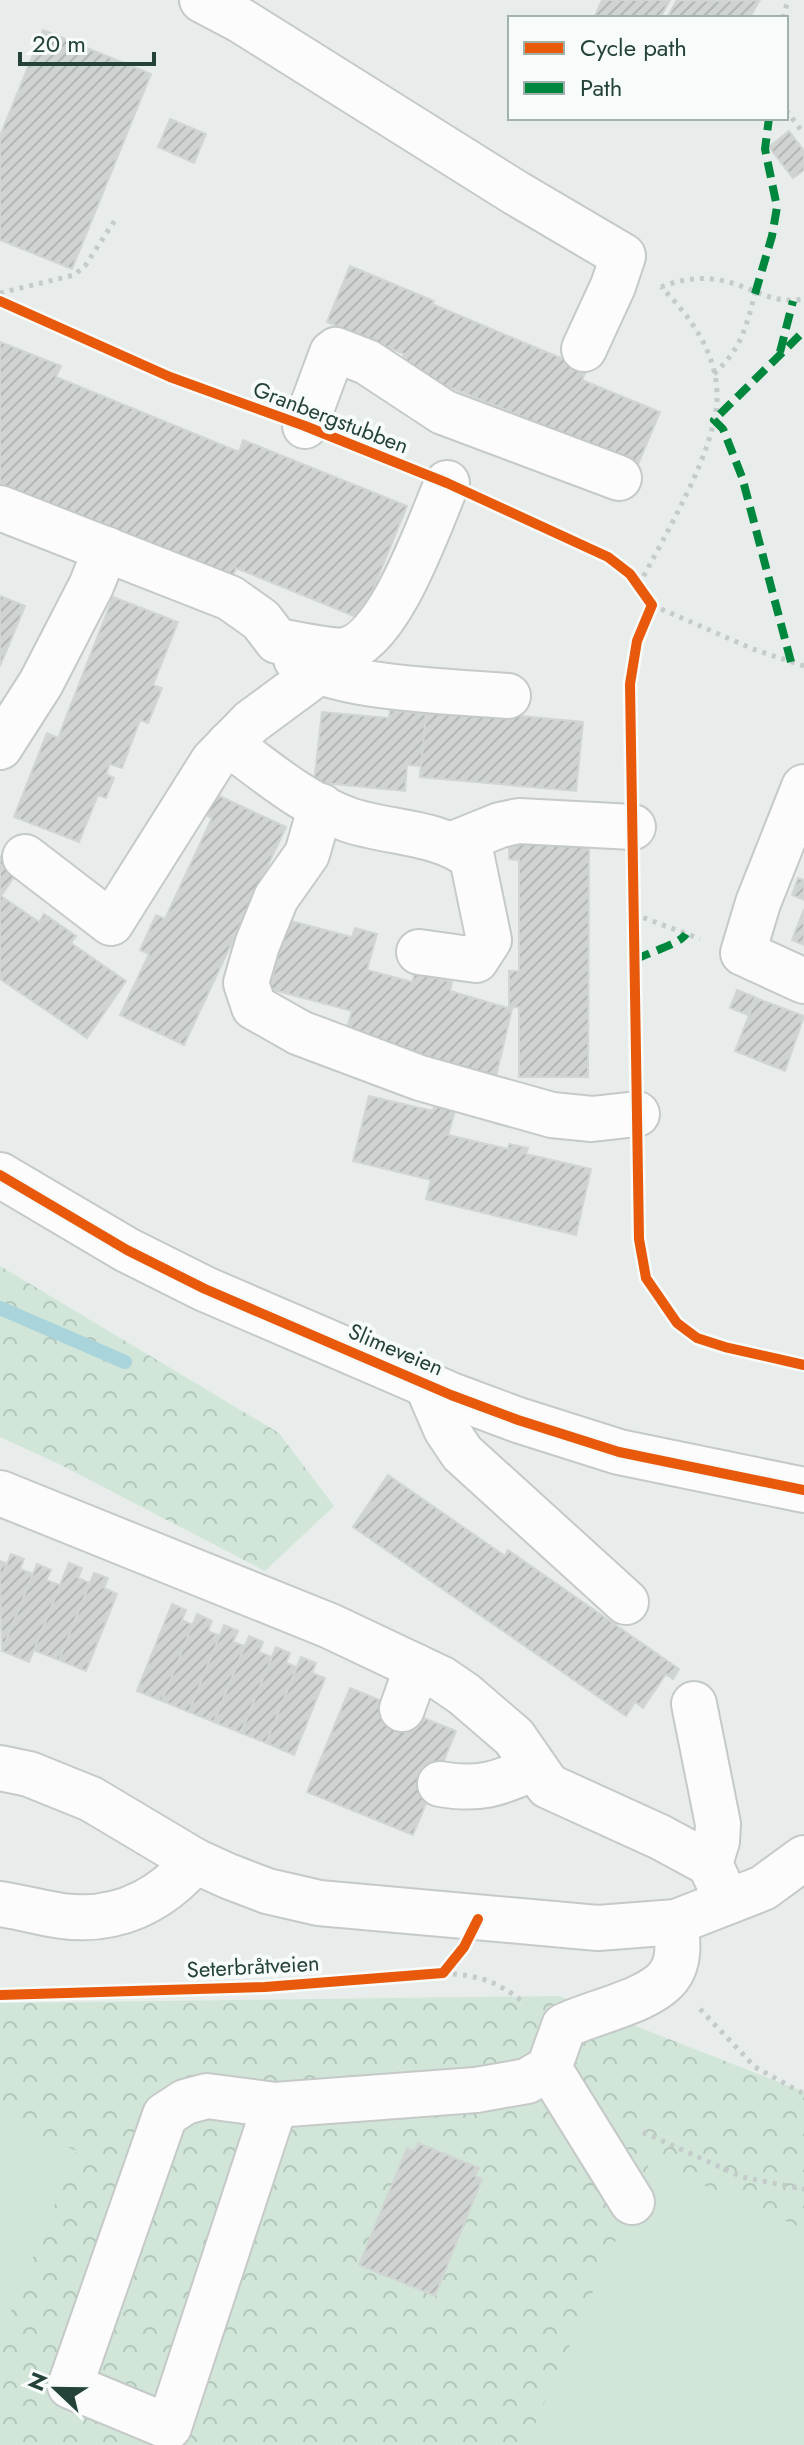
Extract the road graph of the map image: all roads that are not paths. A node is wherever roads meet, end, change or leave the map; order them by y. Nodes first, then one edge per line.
1 (202, 0) edge
2 (584, 349) dead end
3 (305, 426) dead end
4 (619, 478) dead end
5 (447, 483) dead end
6 (0, 508) edge
7 (106, 549) junction
8 (277, 641) junction
9 (320, 671) junction
10 (508, 696) dead end
11 (229, 744) junction
12 (0, 747) edge
13 (804, 787) edge
14 (321, 806) junction
15 (633, 827) dead end
16 (453, 844) junction
17 (25, 857) dead end
18 (419, 952) dead end
19 (804, 981) edge
20 (637, 1114) dead end
21 (0, 1175) edge
22 (427, 1385) junction
23 (804, 1490) edge
24 (0, 1493) edge
25 (626, 1602) dead end
26 (417, 1667) junction
27 (694, 1704) dead end
28 (402, 1709) dead end
29 (0, 1768) edge
30 (534, 1768) junction
31 (440, 1784) dead end
32 (804, 1858) edge
33 (195, 1861) junction
34 (718, 1883) junction
35 (0, 1904) edge
36 (676, 1922) junction
37 (549, 2068) junction
38 (275, 2105) junction
39 (632, 2202) dead end

1 - 2 street
3 - 4 street
5 - 8 street
6 - 7 street
7 - 8 street
7 - 12 street
8 - 9 street
9 - 10 street
9 - 11 street
11 - 14 street
11 - 17 street
13 - 19 street
14 - 16 street
14 - 20 street
15 - 16 street
16 - 18 street
21 - 22 street, Slimeveien
22 - 23 street, Slimeveien
22 - 25 street
24 - 26 street
26 - 28 street
26 - 30 street
27 - 34 street
29 - 33 street
30 - 31 street
30 - 34 street
32 - 34 street
33 - 35 street
33 - 36 street
34 - 36 street
36 - 37 street
37 - 38 street
37 - 39 street
38 - 38 street

